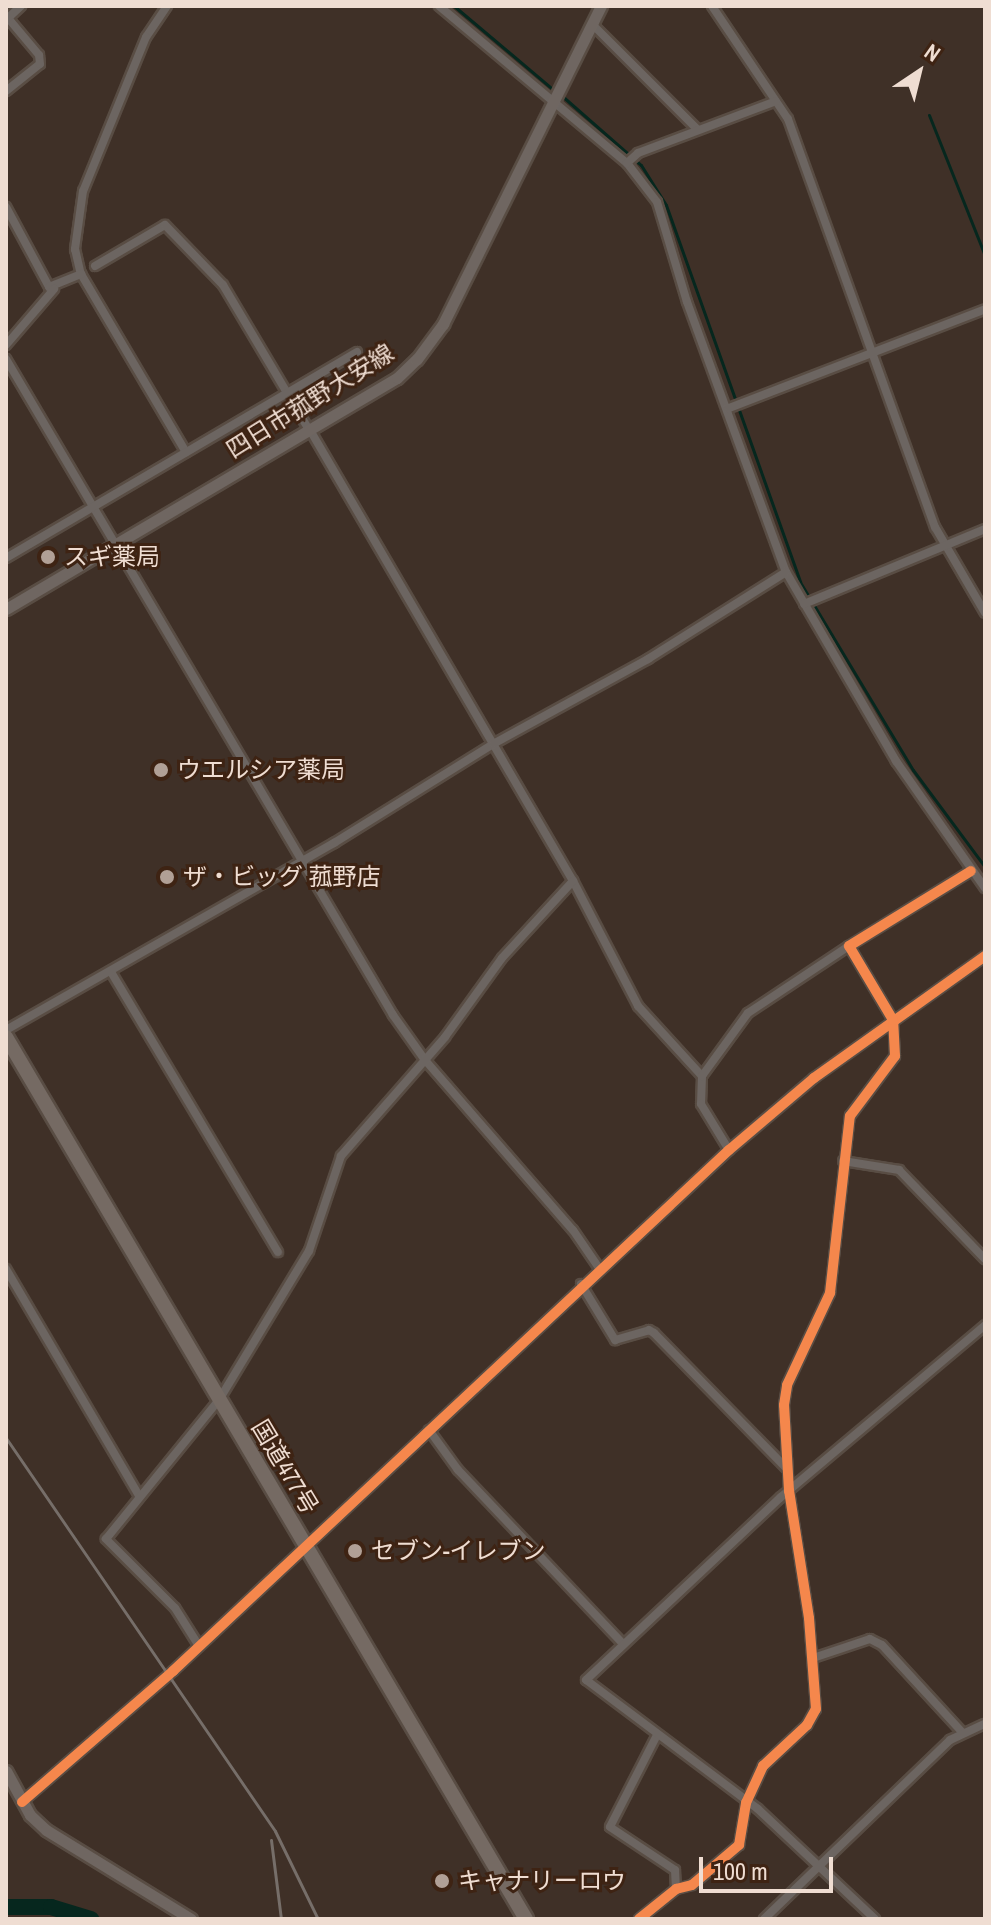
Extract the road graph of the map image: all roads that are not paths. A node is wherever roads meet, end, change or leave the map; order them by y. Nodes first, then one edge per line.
1 (21, 6) edge
2 (167, 6) edge
3 (439, 6) edge
4 (601, 6) edge
5 (712, 6) edge
6 (592, 24) junction
7 (6, 91) edge
8 (557, 95) junction
9 (776, 101) junction
10 (697, 129) junction
11 (628, 163) junction
12 (6, 207) edge
13 (16, 233) junction
14 (6, 238) edge
15 (95, 266) dead end
16 (81, 274) junction
17 (54, 289) junction
18 (985, 309) edge
19 (6, 345) edge
20 (357, 352) dead end
21 (872, 352) junction
22 (6, 359) edge
23 (287, 394) junction
24 (731, 407) junction
25 (309, 430) junction
26 (186, 452) junction
27 (92, 507) junction
28 (985, 529) edge
29 (115, 545) junction
30 (944, 548) junction
31 (6, 558) edge
32 (786, 572) junction
33 (805, 604) junction
34 (6, 609) edge
35 (985, 613) edge
36 (493, 744) junction
37 (300, 861) junction
38 (971, 871) junction
39 (573, 881) junction
40 (985, 888) edge
41 (849, 946) junction
42 (985, 956) edge
43 (111, 972) junction
44 (893, 1020) junction
45 (6, 1030) edge
46 (6, 1037) edge
47 (425, 1060) junction
48 (702, 1076) junction
49 (729, 1150) junction
50 (843, 1161) junction
51 (278, 1252) dead end
52 (985, 1259) edge
53 (599, 1268) junction
54 (6, 1269) edge
55 (581, 1284) junction
56 (985, 1325) edge
57 (219, 1400) junction
58 (429, 1430) junction
59 (787, 1468) junction
60 (789, 1491) junction
61 (139, 1496) junction
62 (307, 1545) junction
63 (622, 1643) junction
64 (199, 1646) junction
65 (813, 1658) junction
66 (985, 1724) edge
67 (962, 1732) junction
68 (657, 1735) junction
69 (6, 1771) edge
70 (22, 1802) junction
71 (746, 1803) junction
72 (822, 1864) junction
73 (676, 1889) junction
74 (191, 1919) edge
75 (526, 1919) edge
76 (639, 1919) edge
77 (764, 1919) edge
78 (875, 1919) edge

1 - 7 street
2 - 16 street
3 - 8 street
4 - 6 main road, 四日市菰野大安線
5 - 9 street
6 - 8 main road, 四日市菰野大安線
6 - 10 street
8 - 11 street
8 - 25 main road, 四日市菰野大安線
9 - 10 street
9 - 21 street
10 - 11 street
11 - 24 street
12 - 13 street
13 - 14 street
13 - 17 street
15 - 23 street
16 - 17 street
16 - 26 street
17 - 19 street
18 - 21 street
20 - 23 street
21 - 24 street
21 - 30 street
22 - 27 street
23 - 25 street
23 - 26 street
24 - 32 street
25 - 29 main road, 四日市菰野大安線
25 - 36 street
26 - 27 street
27 - 29 street
27 - 31 street
28 - 30 street
29 - 34 main road, 四日市菰野大安線
29 - 37 street
30 - 33 street
30 - 35 street
32 - 33 street
32 - 36 street
33 - 38 street
36 - 37 street
36 - 39 street
37 - 43 street
37 - 47 street
38 - 40 street
38 - 41 street
39 - 47 street
39 - 48 street
41 - 44 street
41 - 48 street
42 - 44 street
43 - 45 street
43 - 51 street
44 - 49 street
44 - 50 street
46 - 57 highway, 国道477号
47 - 53 street
47 - 57 street
48 - 49 street
49 - 53 street
50 - 52 street
50 - 59 street
53 - 55 street
54 - 61 street
55 - 58 street
55 - 59 street
56 - 60 street
57 - 61 street
57 - 62 highway, 国道477号
58 - 62 street
58 - 63 street
59 - 60 street
60 - 63 street
60 - 65 street
61 - 64 street
62 - 64 street
62 - 75 highway, 国道477号
63 - 68 street
64 - 70 street
65 - 67 street
65 - 71 street
66 - 67 street
67 - 72 street
68 - 71 street
68 - 73 street
69 - 70 main road
70 - 74 main road
71 - 72 street
71 - 73 street
72 - 77 street
72 - 78 street
73 - 76 street

